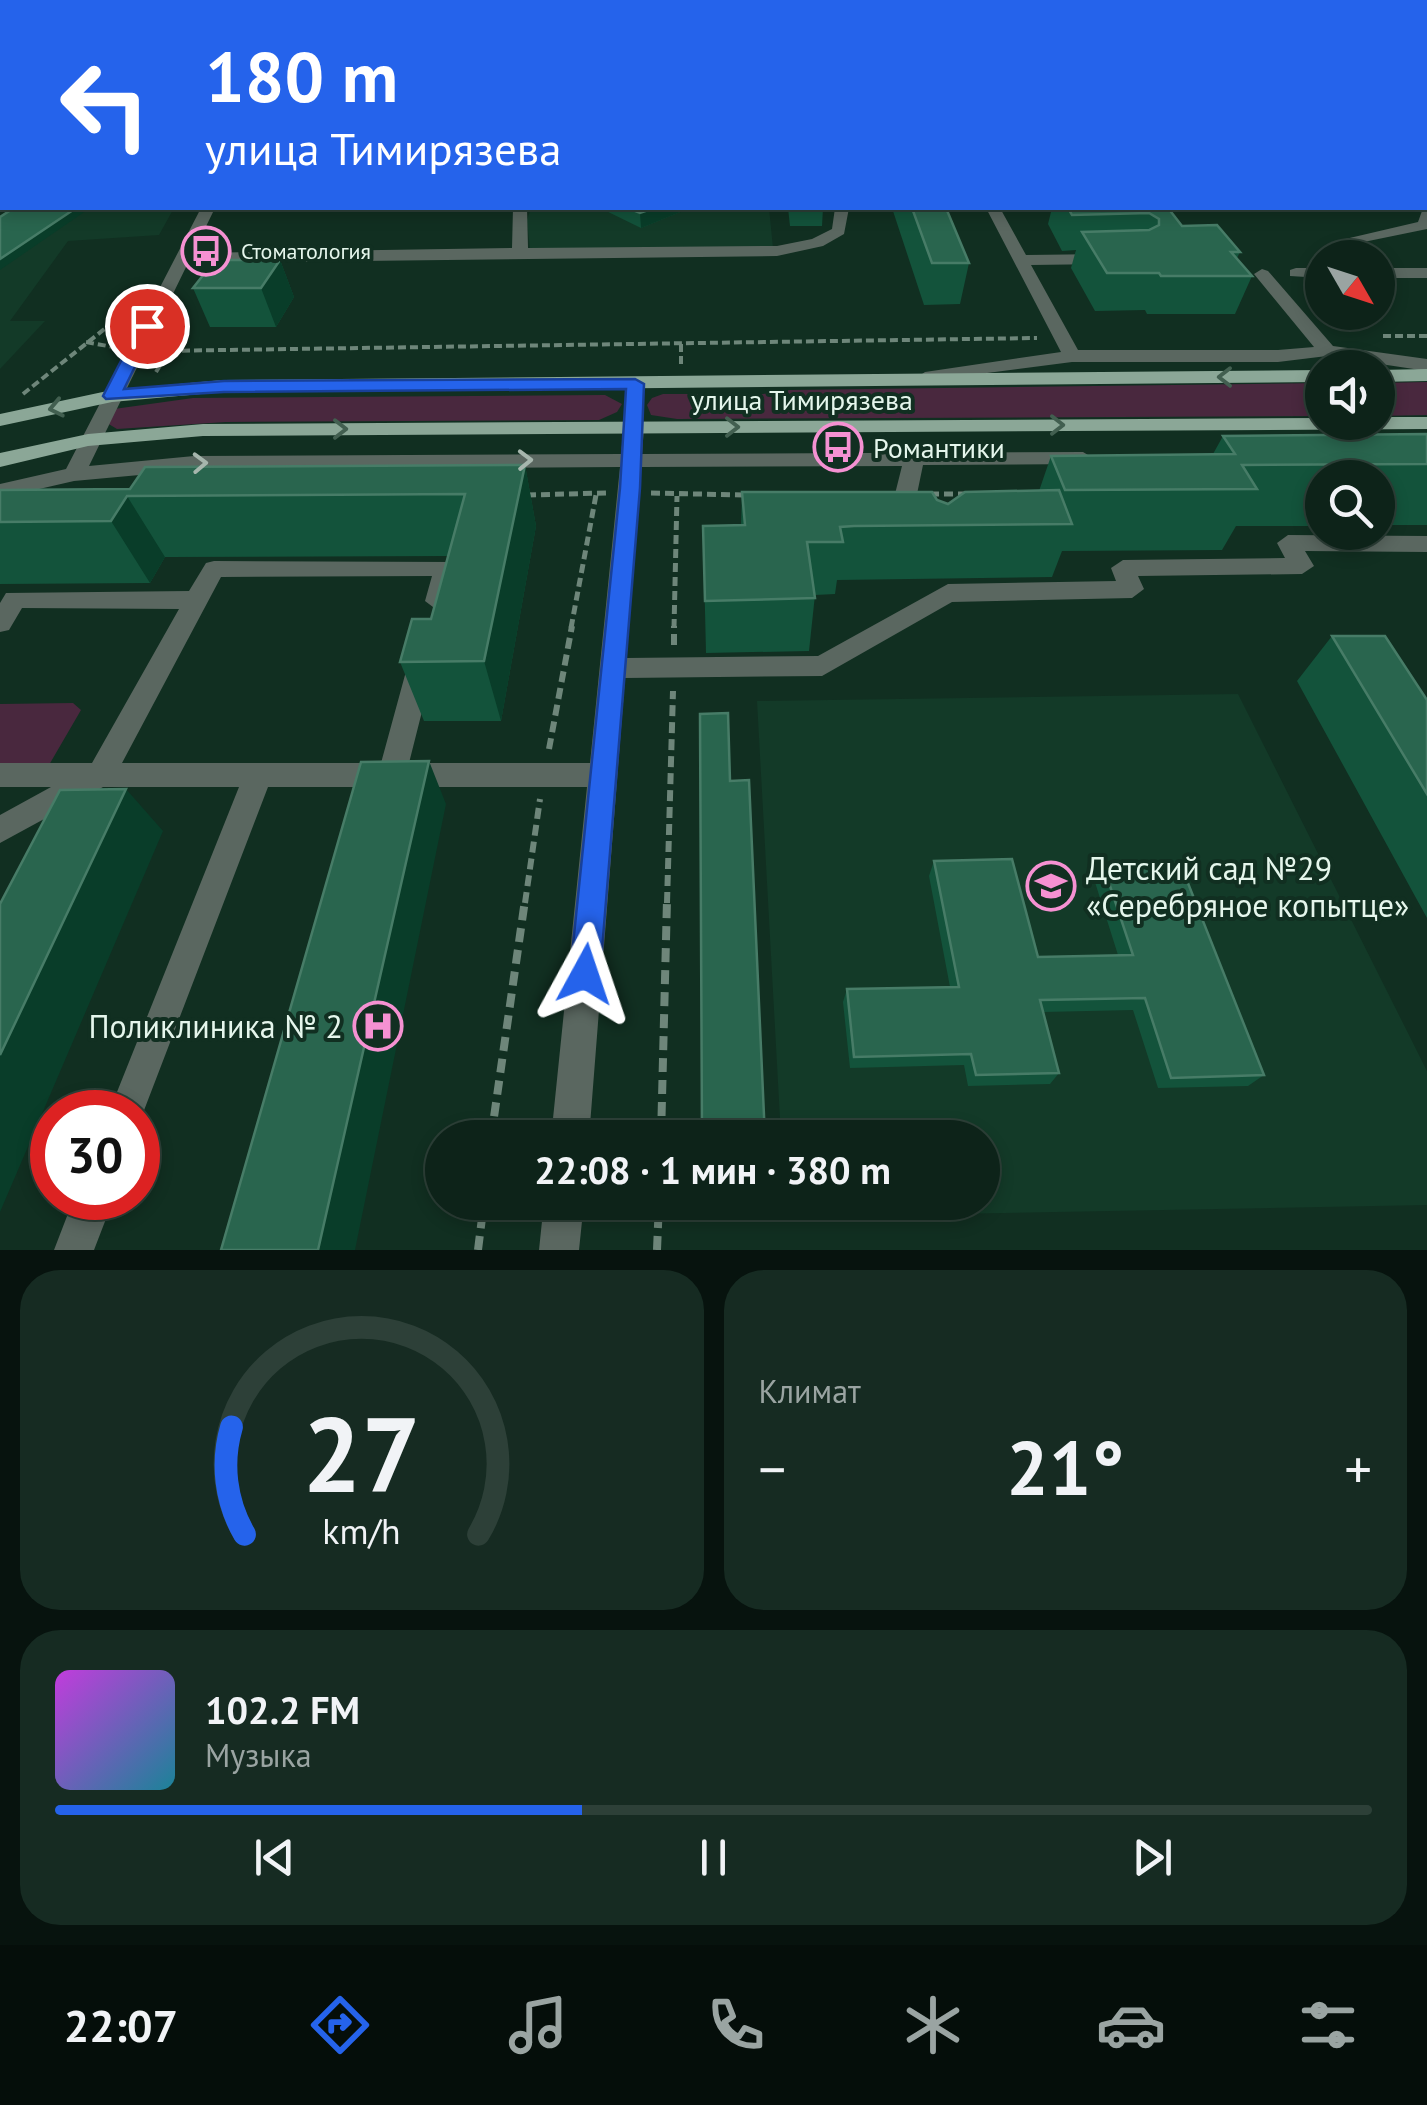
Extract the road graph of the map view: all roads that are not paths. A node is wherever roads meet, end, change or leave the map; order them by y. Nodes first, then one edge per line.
1 (207, 210) edge
2 (520, 210) edge
3 (842, 210) edge
4 (994, 210) edge
5 (1427, 214) edge
6 (1349, 240) dead end
7 (520, 253) junction
8 (1119, 258) edge
9 (1021, 260) junction
10 (178, 267) junction
11 (1427, 272) edge
12 (1296, 273) dead end
13 (1305, 273) edge
14 (1395, 273) edge
15 (1262, 274) dead end
16 (1326, 350) edge
17 (1305, 353) edge
18 (1072, 356) junction
19 (1395, 361) edge
20 (1427, 365) edge
21 (1427, 375) edge
22 (1305, 376) edge
23 (1395, 376) edge
24 (904, 381) junction
25 (112, 396) junction
26 (635, 405) junction
27 (0, 420) edge
28 (1427, 423) edge
29 (88, 440) junction
30 (1114, 458) edge
31 (632, 459) junction
32 (914, 459) junction
33 (0, 460) edge
34 (74, 474) junction
35 (0, 491) edge
36 (1427, 544) edge
37 (936, 545) edge
38 (196, 600) junction
39 (0, 623) edge
40 (614, 668) junction
41 (101, 774) junction
42 (0, 775) edge
43 (378, 775) junction
44 (604, 775) junction
45 (258, 776) junction
46 (353, 814) edge
47 (0, 830) edge
48 (136, 1090) edge
49 (572, 1120) edge
50 (86, 1220) edge
51 (562, 1220) edge
52 (74, 1250) edge
53 (559, 1250) edge

1 - 10 street
2 - 7 street
3 - 7 street
4 - 9 street
5 - 6 street
7 - 10 street
8 - 9 street
9 - 18 street
10 - 25 street
11 - 14 street
12 - 13 street
15 - 16 street
17 - 18 street
18 - 24 street
19 - 20 street
21 - 23 main road
22 -> 24 main road, улица Тимирязева
24 - 26 main road, улица Тимирязева
25 - 26 main road, улица Тимирязева
25 -> 27 main road, улица Тимирязева
25 - 29 street
26 -> 28 main road, улица Тимирязева
29 -> 26 main road, улица Тимирязева
26 - 31 street
29 - 33 main road, улица Тимирязева
29 - 34 street
30 - 32 street
31 - 32 street
34 -> 31 street
31 - 40 street
32 - 37 street
34 - 35 street
36 - 40 street
38 - 39 street
38 - 41 street
38 - 43 street
40 - 44 street
41 - 42 street
41 - 45 street
41 - 47 street
43 - 44 street
43 - 45 street
43 - 46 street
44 - 49 street
45 - 48 street
50 - 52 street
51 - 53 street

